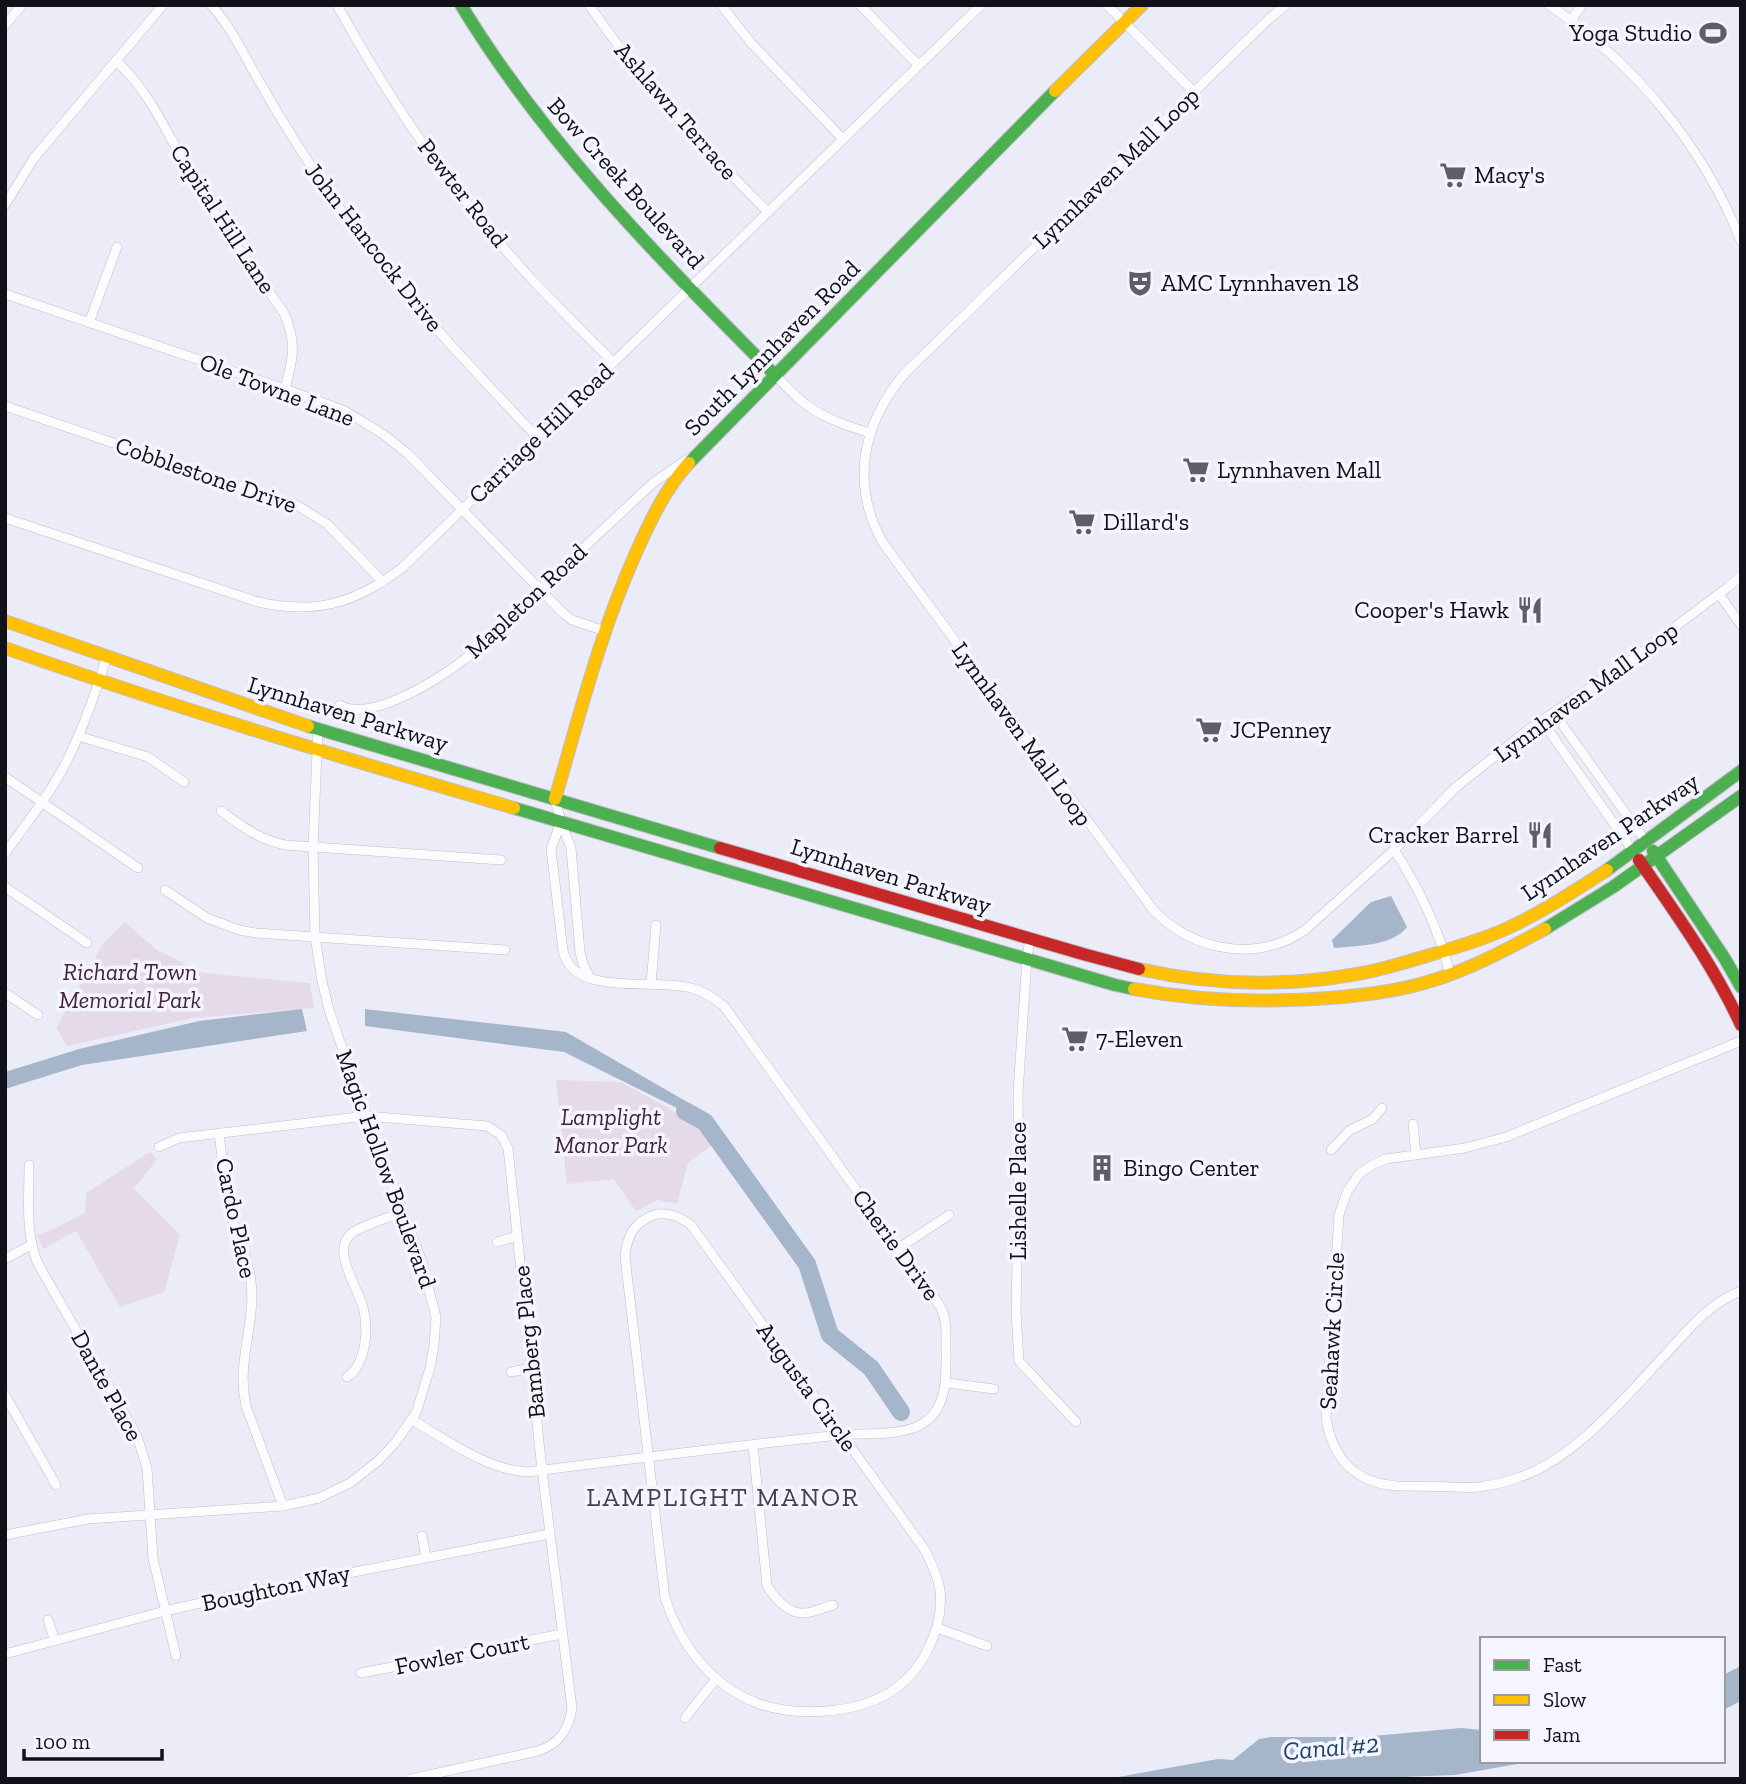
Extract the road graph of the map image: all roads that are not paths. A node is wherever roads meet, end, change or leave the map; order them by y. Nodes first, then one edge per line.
1 (22, 5) edge
2 (163, 5) edge
3 (211, 5) edge
4 (337, 5) edge
5 (461, 5) edge
6 (589, 5) edge
7 (720, 5) edge
8 (860, 5) edge
9 (981, 5) edge
10 (1107, 5) edge
11 (1142, 5) edge
12 (1286, 5) edge
13 (1549, 5) edge
14 (1582, 5) edge
15 (1571, 20) junction
16 (1125, 23) junction
17 (5, 25) edge
18 (116, 61) junction
19 (919, 65) junction
20 (1194, 92) junction
21 (843, 139) junction
22 (5, 205) edge
23 (768, 212) junction
24 (1741, 240) edge
25 (117, 247) dead end
26 (690, 288) junction
27 (5, 294) edge
28 (89, 323) junction
29 (614, 362) junction
30 (775, 375) junction
31 (285, 389) junction
32 (5, 406) edge
33 (870, 433) junction
34 (537, 437) junction
35 (695, 456) junction
36 (462, 510) junction
37 (5, 518) edge
38 (1741, 576) edge
39 (383, 582) junction
40 (539, 589) junction
41 (1719, 594) junction
42 (5, 621) edge
43 (1741, 625) edge
44 (605, 631) junction
45 (5, 648) edge
46 (107, 656) junction
47 (99, 681) junction
48 (340, 705) dead end
49 (1554, 713) junction
50 (1542, 721) junction
51 (318, 730) junction
52 (78, 736) junction
53 (317, 750) junction
54 (1741, 771) edge
55 (5, 777) edge
56 (184, 782) dead end
57 (1741, 796) edge
58 (555, 799) junction
59 (41, 802) junction
60 (221, 811) dead end
61 (561, 822) junction
62 (1646, 842) junction
63 (313, 846) junction
64 (1394, 850) junction
65 (1633, 851) junction
66 (5, 853) edge
67 (1657, 857) junction
68 (501, 860) dead end
69 (1644, 866) junction
70 (138, 868) dead end
71 (5, 887) edge
72 (165, 890) dead end
73 (656, 925) dead end
74 (315, 937) junction
75 (1030, 939) junction
76 (87, 943) dead end
77 (505, 950) dead end
78 (1444, 950) junction
79 (1027, 958) junction
80 (1450, 974) junction
81 (590, 978) junction
82 (650, 984) junction
83 (1741, 987) edge
84 (5, 993) edge
85 (38, 1015) dead end
86 (1741, 1025) edge
87 (1741, 1041) edge
88 (1382, 1108) dead end
89 (366, 1116) junction
90 (1413, 1124) dead end
91 (219, 1133) junction
92 (159, 1147) dead end
93 (1331, 1150) dead end
94 (1416, 1155) junction
95 (29, 1165) dead end
96 (403, 1212) junction
97 (949, 1214) dead end
98 (518, 1236) junction
99 (497, 1242) dead end
100 (31, 1245) junction
101 (899, 1248) junction
102 (5, 1259) edge
103 (1741, 1291) edge
104 (532, 1368) junction
105 (511, 1372) dead end
106 (347, 1377) dead end
107 (947, 1383) junction
108 (994, 1389) dead end
109 (5, 1395) edge
110 (412, 1420) junction
111 (1076, 1422) dead end
112 (842, 1435) junction
113 (752, 1445) junction
114 (648, 1456) junction
115 (542, 1470) junction
116 (57, 1485) dead end
117 (283, 1506) junction
118 (151, 1515) junction
119 (549, 1534) junction
120 (5, 1535) edge
121 (422, 1536) dead end
122 (426, 1557) junction
123 (833, 1605) dead end
124 (165, 1611) junction
125 (48, 1620) dead end
126 (937, 1628) junction
127 (562, 1634) junction
128 (55, 1641) junction
129 (987, 1646) dead end
130 (5, 1654) edge
131 (176, 1656) dead end
132 (361, 1673) dead end
133 (716, 1679) junction
134 (685, 1718) dead end
135 (411, 1779) edge

1 - 17 street
2 - 18 street
3 - 34 street, John Hancock Drive
4 - 29 street, Pewter Road
5 - 26 main road, Bow Creek Boulevard
6 - 23 street, Ashlawn Terrace
7 - 21 street
8 - 19 street
9 - 19 street, Carriage Hill Road
10 - 16 street
11 - 16 main road, South Lynnhaven Road
12 - 20 street, Lynnhaven Mall Loop
13 - 15 street
14 - 15 street
15 - 24 street
16 - 20 street
16 - 30 main road, South Lynnhaven Road
18 - 22 street
18 - 31 street, Capital Hill Lane
19 - 21 street, Carriage Hill Road
20 - 33 street, Lynnhaven Mall Loop
21 - 23 street, Carriage Hill Road
23 - 26 street, Carriage Hill Road
25 - 28 street
26 - 29 street, Carriage Hill Road
26 - 30 main road, Bow Creek Boulevard
27 - 28 street, Ole Towne Lane
28 - 31 street, Ole Towne Lane
29 - 34 street, Carriage Hill Road
30 - 33 street
30 - 35 main road, South Lynnhaven Road
31 - 36 street, Ole Towne Lane
32 - 39 street, Cobblestone Drive
33 - 64 street, Lynnhaven Mall Loop
34 - 36 street, Carriage Hill Road
35 - 40 street, Mapleton Road
35 - 44 main road, South Lynnhaven Road
36 - 39 street, Carriage Hill Road
36 - 40 street, Ole Towne Lane
37 - 39 street, Carriage Hill Road
38 - 41 street, Lynnhaven Mall Loop
40 - 44 street, Ole Towne Lane
40 - 48 street, Mapleton Road
41 - 43 street
41 - 49 street, Lynnhaven Mall Loop
42 - 46 main road, Lynnhaven Parkway
44 - 58 main road, South Lynnhaven Road
45 - 47 main road, Lynnhaven Parkway
46 - 47 street
46 - 51 main road, Lynnhaven Parkway
47 - 52 street
47 - 53 main road, Lynnhaven Parkway
49 - 50 street, Lynnhaven Mall Loop
49 - 62 street
50 - 64 street, Lynnhaven Mall Loop
50 - 65 street
51 - 53 street, Magic Hollow Boulevard
51 - 58 main road, Lynnhaven Parkway
52 - 56 street
52 - 59 street
53 - 61 main road, Lynnhaven Parkway
53 - 63 street, Magic Hollow Boulevard
54 - 62 main road, Lynnhaven Parkway
55 - 59 street
57 - 67 main road, Lynnhaven Parkway
58 - 61 street
58 - 75 main road, Lynnhaven Parkway
59 - 66 street
59 - 70 street
60 - 63 street
61 - 79 main road, Lynnhaven Parkway
61 - 81 street
61 - 81 street
62 - 65 main road, Lynnhaven Parkway
62 - 67 main road
63 - 68 street
63 - 74 street, Magic Hollow Boulevard
64 - 78 street
65 - 69 main road
65 - 78 main road, Lynnhaven Parkway
67 - 69 main road, Lynnhaven Parkway
67 - 83 main road
69 - 80 main road, Lynnhaven Parkway
69 - 86 main road
71 - 76 street
72 - 74 street
73 - 82 street
74 - 77 street
74 - 89 street, Magic Hollow Boulevard
75 - 78 main road, Lynnhaven Parkway
75 - 79 street, Lishelle Place
78 - 80 street
79 - 80 main road, Lynnhaven Parkway
79 - 111 street, Lishelle Place
81 - 82 street, Cherie Drive
82 - 101 street, Cherie Drive
84 - 85 street
87 - 94 street, Seahawk Circle
88 - 93 street
89 - 91 street, Bamberg Place
89 - 96 street, Magic Hollow Boulevard
89 - 98 street, Bamberg Place
90 - 94 street
91 - 92 street, Bamberg Place
91 - 117 street, Cardo Place
94 - 103 street, Seahawk Circle
95 - 100 street, Dante Place
96 - 106 street
96 - 110 street, Magic Hollow Boulevard
97 - 101 street
98 - 99 street
98 - 104 street, Bamberg Place
100 - 102 street
100 - 118 street, Dante Place
101 - 107 street, Cherie Drive
104 - 105 street
104 - 115 street, Bamberg Place
107 - 108 street
107 - 112 street, Cherie Drive
109 - 116 street
110 - 115 street, Cherie Drive
110 - 117 street, Magic Hollow Boulevard
112 - 113 street, Cherie Drive
112 - 114 street, Augusta Circle
112 - 126 street, Augusta Circle
113 - 114 street, Cherie Drive
113 - 123 street
114 - 115 street, Cherie Drive
114 - 133 street, Augusta Circle
115 - 119 street, Bamberg Place
117 - 118 street, Magic Hollow Boulevard
118 - 120 street, Magic Hollow Boulevard
118 - 124 street, Dante Place
119 - 122 street, Boughton Way
119 - 127 street, Bamberg Place
121 - 122 street
122 - 124 street, Boughton Way
124 - 128 street, Boughton Way
124 - 131 street, Dante Place
125 - 128 street
126 - 129 street
126 - 133 street, Augusta Circle
127 - 132 street, Fowler Court
127 - 135 street, Bamberg Place
128 - 130 street, Boughton Way
133 - 134 street

